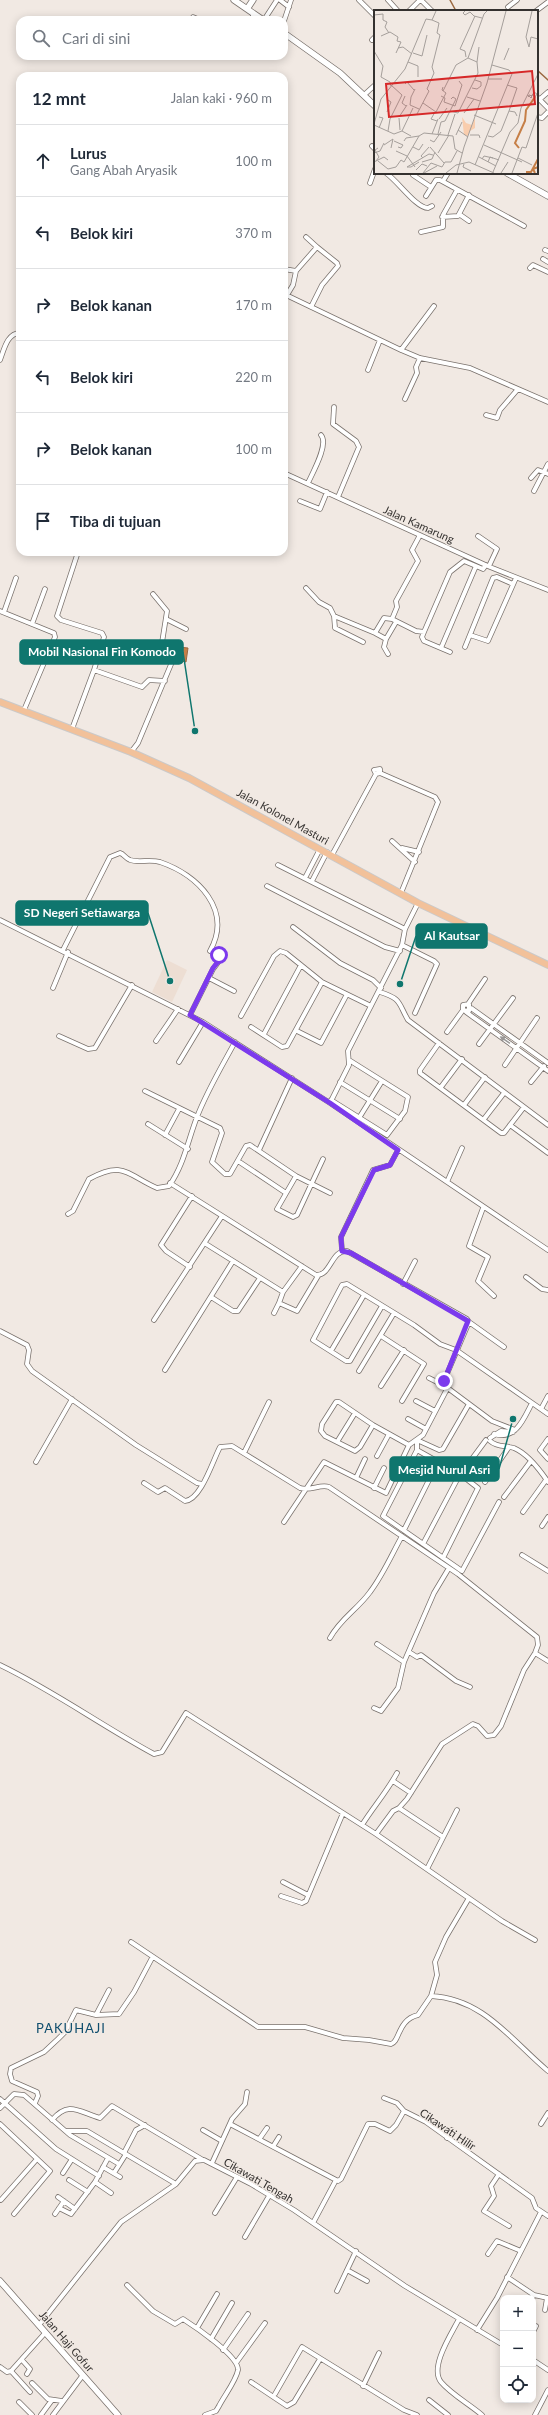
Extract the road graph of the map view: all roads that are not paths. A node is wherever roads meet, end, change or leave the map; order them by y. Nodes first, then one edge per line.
1 (234, 0) edge
2 (253, 0) edge
3 (277, 0) edge
4 (280, 0) edge
5 (291, 0) edge
6 (359, 0) edge
7 (388, 0) edge
8 (419, 0) edge
9 (517, 0) edge
10 (548, 2) edge
11 (289, 7) junction
12 (508, 7) dead end
13 (247, 9) junction
14 (397, 10) edge
15 (410, 10) edge
16 (431, 10) edge
17 (537, 10) edge
18 (254, 14) joint
19 (374, 15) edge
20 (257, 16) edge
21 (267, 16) edge
22 (286, 16) edge
23 (288, 36) edge
24 (374, 86) edge
25 (548, 92) edge
26 (364, 95) junction
27 (538, 98) edge
28 (374, 105) edge
29 (548, 108) edge
30 (548, 112) edge
31 (538, 117) edge
32 (374, 172) edge
33 (387, 174) edge
34 (447, 174) edge
35 (509, 174) edge
36 (413, 175) dead end
37 (443, 181) junction
38 (370, 183) dead end
39 (431, 187) junction
40 (457, 190) junction
41 (469, 195) junction
42 (426, 196) dead end
43 (548, 196) edge
44 (432, 206) dead end
45 (459, 214) junction
46 (442, 217) junction
47 (469, 221) dead end
48 (524, 226) dead end
49 (421, 232) dead end
50 (306, 237) dead end
51 (317, 247) junction
52 (543, 259) dead end
53 (548, 262) edge
54 (530, 268) dead end
55 (288, 269) edge
56 (296, 271) junction
57 (548, 272) edge
58 (288, 291) edge
59 (288, 295) edge
60 (434, 306) dead end
61 (311, 307) junction
62 (16, 333) edge
63 (380, 340) junction
64 (401, 350) junction
65 (420, 358) junction
66 (0, 360) edge
67 (368, 370) dead end
68 (518, 389) junction
69 (405, 399) dead end
70 (548, 402) edge
71 (334, 407) dead end
72 (486, 415) dead end
73 (321, 435) dead end
74 (548, 464) edge
75 (546, 472) edge
76 (288, 475) edge
77 (531, 478) dead end
78 (308, 483) junction
79 (534, 491) dead end
80 (327, 492) junction
81 (338, 497) junction
82 (300, 501) dead end
83 (420, 535) junction
84 (478, 536) dead end
85 (77, 556) edge
86 (476, 566) junction
87 (488, 566) junction
88 (16, 578) dead end
89 (516, 578) junction
90 (513, 584) junction
91 (306, 588) dead end
92 (45, 589) dead end
93 (548, 590) edge
94 (154, 594) dead end
95 (2, 612) edge
96 (334, 616) junction
97 (166, 619) junction
98 (394, 620) junction
99 (32, 624) junction
100 (186, 629) dead end
101 (424, 632) junction
102 (375, 633) junction
103 (470, 635) junction
104 (386, 639) junction
105 (363, 642) dead end
106 (465, 647) dead end
107 (441, 648) junction
108 (450, 652) dead end
109 (388, 654) dead end
110 (94, 670) junction
111 (165, 681) junction
112 (0, 702) edge
113 (24, 710) junction
114 (72, 729) junction
115 (131, 752) junction
116 (392, 841) dead end
117 (402, 848) junction
118 (320, 849) junction
119 (419, 852) junction
120 (330, 854) junction
121 (314, 861) junction
122 (415, 862) junction
123 (278, 865) dead end
124 (321, 865) junction
125 (305, 878) junction
126 (312, 881) junction
127 (267, 886) dead end
128 (401, 893) junction
129 (418, 903) junction
130 (0, 920) edge
131 (293, 927) dead end
132 (405, 929) junction
133 (402, 945) junction
134 (63, 950) junction
135 (400, 951) junction
136 (68, 952) junction
137 (301, 965) junction
138 (548, 965) edge
139 (209, 978) junction
140 (485, 979) dead end
141 (322, 982) junction
142 (132, 985) junction
143 (53, 988) dead end
144 (381, 990) junction
145 (234, 991) dead end
146 (346, 996) junction
147 (513, 998) dead end
148 (371, 1006) junction
149 (470, 1006) junction
150 (178, 1009) junction
151 (464, 1011) junction
152 (415, 1013) dead end
153 (190, 1015) junction
154 (241, 1016) dead end
155 (538, 1018) dead end
156 (203, 1022) junction
157 (493, 1024) junction
158 (251, 1027) dead end
159 (498, 1027) junction
160 (490, 1029) junction
161 (297, 1031) junction
162 (447, 1032) dead end
163 (494, 1032) junction
164 (264, 1034) junction
165 (59, 1036) dead end
166 (156, 1041) dead end
167 (234, 1042) junction
168 (439, 1043) junction
169 (520, 1043) junction
170 (479, 1044) dead end
171 (524, 1046) junction
172 (517, 1048) junction
173 (521, 1051) junction
174 (462, 1059) junction
175 (348, 1060) junction
176 (179, 1062) dead end
177 (548, 1062) edge
178 (505, 1065) dead end
179 (547, 1069) edge
180 (485, 1077) junction
181 (292, 1078) junction
182 (382, 1081) junction
183 (340, 1082) junction
184 (531, 1082) dead end
185 (441, 1088) junction
186 (145, 1091) dead end
187 (504, 1093) junction
188 (370, 1100) junction
189 (331, 1101) junction
190 (464, 1105) junction
191 (524, 1107) junction
192 (179, 1109) junction
193 (196, 1118) junction
194 (359, 1118) junction
195 (400, 1119) junction
196 (484, 1119) junction
197 (148, 1124) dead end
198 (510, 1125) junction
199 (548, 1125) edge
200 (165, 1135) junction
201 (462, 1148) dead end
202 (188, 1149) junction
203 (259, 1150) junction
204 (398, 1150) junction
205 (548, 1153) edge
206 (323, 1159) dead end
207 (238, 1161) junction
208 (296, 1176) junction
209 (447, 1182) junction
210 (170, 1183) junction
211 (311, 1184) junction
212 (286, 1193) junction
213 (330, 1193) dead end
214 (192, 1196) junction
215 (483, 1208) junction
216 (68, 1214) dead end
217 (222, 1216) junction
218 (206, 1244) junction
219 (548, 1250) edge
220 (342, 1251) junction
221 (233, 1261) junction
222 (415, 1261) dead end
223 (302, 1266) junction
224 (190, 1267) junction
225 (318, 1276) junction
226 (526, 1277) dead end
227 (260, 1278) junction
228 (403, 1284) junction
229 (548, 1290) edge
230 (284, 1292) junction
231 (364, 1295) junction
232 (494, 1296) dead end
233 (211, 1297) junction
234 (279, 1303) junction
235 (382, 1306) junction
236 (274, 1313) dead end
237 (394, 1313) junction
238 (154, 1320) dead end
239 (469, 1322) junction
240 (0, 1331) edge
241 (381, 1336) junction
242 (504, 1347) dead end
243 (404, 1350) junction
244 (456, 1350) junction
245 (331, 1351) junction
246 (165, 1370) dead end
247 (359, 1371) dead end
248 (429, 1378) dead end
249 (381, 1386) dead end
250 (446, 1388) junction
251 (548, 1396) edge
252 (72, 1399) junction
253 (402, 1401) dead end
254 (416, 1401) dead end
255 (270, 1402) dead end
256 (532, 1403) junction
257 (469, 1404) junction
258 (541, 1408) junction
259 (435, 1411) junction
260 (355, 1413) junction
261 (548, 1414) edge
262 (408, 1420) dead end
263 (373, 1425) junction
264 (426, 1429) junction
265 (514, 1431) junction
266 (389, 1434) junction
267 (489, 1439) junction
268 (417, 1440) junction
269 (548, 1440) edge
270 (337, 1442) junction
271 (409, 1445) junction
272 (509, 1447) junction
273 (417, 1450) junction
274 (244, 1453) junction
275 (377, 1456) dead end
276 (365, 1459) dead end
277 (548, 1459) edge
278 (530, 1461) junction
279 (36, 1462) dead end
280 (438, 1462) junction
281 (466, 1467) dead end
282 (384, 1468) dead end
283 (460, 1474) junction
284 (356, 1478) junction
285 (312, 1481) junction
286 (547, 1481) edge
287 (484, 1482) dead end
288 (144, 1483) dead end
289 (202, 1484) junction
290 (321, 1486) junction
291 (374, 1488) junction
292 (306, 1489) junction
293 (504, 1497) dead end
294 (500, 1502) dead end
295 (523, 1512) dead end
296 (548, 1517) edge
297 (284, 1522) dead end
298 (542, 1526) dead end
299 (404, 1530) junction
300 (402, 1536) junction
301 (423, 1544) junction
302 (429, 1551) junction
303 (522, 1555) dead end
304 (443, 1558) junction
305 (449, 1568) junction
306 (548, 1571) edge
307 (330, 1638) dead end
308 (377, 1644) dead end
309 (409, 1652) junction
310 (535, 1653) junction
311 (548, 1660) edge
312 (404, 1662) junction
313 (0, 1665) edge
314 (470, 1687) dead end
315 (374, 1708) dead end
316 (397, 1773) dead end
317 (392, 1781) junction
318 (411, 1793) junction
319 (399, 1808) junction
320 (457, 1810) dead end
321 (343, 1813) junction
322 (362, 1824) junction
323 (376, 1834) junction
324 (443, 1837) junction
325 (428, 1869) junction
326 (283, 1882) dead end
327 (308, 1895) junction
328 (281, 1896) dead end
329 (469, 1898) junction
330 (535, 1940) dead end
331 (130, 1942) dead end
332 (152, 1958) junction
333 (109, 1990) dead end
334 (430, 1996) junction
335 (96, 2015) junction
336 (548, 2071) edge
337 (247, 2092) dead end
338 (0, 2098) edge
339 (384, 2098) dead end
340 (4, 2102) junction
341 (35, 2103) junction
342 (0, 2108) edge
343 (404, 2111) junction
344 (548, 2113) edge
345 (430, 2116) dead end
346 (52, 2120) junction
347 (426, 2122) junction
348 (0, 2124) edge
349 (230, 2124) junction
350 (541, 2124) dead end
351 (145, 2125) junction
352 (267, 2128) dead end
353 (204, 2130) dead end
354 (452, 2130) dead end
355 (66, 2131) junction
356 (279, 2137) dead end
357 (260, 2138) junction
358 (447, 2138) junction
359 (222, 2140) junction
360 (274, 2146) junction
361 (125, 2154) junction
362 (108, 2158) junction
363 (37, 2159) junction
364 (72, 2160) junction
365 (204, 2160) junction
366 (212, 2163) junction
367 (119, 2164) junction
368 (103, 2167) junction
369 (63, 2173) dead end
370 (114, 2173) junction
371 (499, 2174) junction
372 (99, 2176) junction
373 (120, 2177) dead end
374 (237, 2177) junction
375 (70, 2180) dead end
376 (336, 2180) junction
377 (95, 2182) junction
378 (176, 2184) junction
379 (88, 2192) junction
380 (111, 2193) dead end
381 (269, 2196) junction
382 (58, 2197) dead end
383 (1, 2200) edge
384 (64, 2201) junction
385 (59, 2208) junction
386 (75, 2210) junction
387 (541, 2212) junction
388 (215, 2213) dead end
389 (14, 2214) dead end
390 (55, 2214) dead end
391 (548, 2216) edge
392 (313, 2223) junction
393 (509, 2226) dead end
394 (244, 2237) dead end
395 (356, 2251) junction
396 (521, 2251) junction
397 (488, 2254) dead end
398 (514, 2263) junction
399 (519, 2266) dead end
400 (347, 2270) junction
401 (507, 2277) junction
402 (367, 2281) dead end
403 (0, 2282) edge
404 (127, 2285) dead end
405 (337, 2291) dead end
406 (217, 2294) dead end
407 (531, 2295) edge
408 (536, 2296) edge
409 (548, 2298) edge
410 (232, 2303) dead end
411 (545, 2310) dead end
412 (248, 2314) dead end
413 (459, 2319) junction
414 (265, 2323) dead end
415 (39, 2325) junction
416 (197, 2328) junction
417 (477, 2330) junction
418 (45, 2333) junction
419 (211, 2339) junction
420 (500, 2343) edge
421 (223, 2350) junction
422 (379, 2353) dead end
423 (320, 2359) junction
424 (22, 2360) junction
425 (536, 2362) edge
426 (236, 2363) junction
427 (0, 2367) edge
428 (548, 2370) edge
429 (11, 2371) junction
430 (27, 2374) dead end
431 (83, 2375) junction
432 (251, 2382) dead end
433 (32, 2383) dead end
434 (363, 2386) junction
435 (548, 2390) edge
436 (30, 2392) dead end
437 (275, 2394) dead end
438 (52, 2400) junction
439 (429, 2400) dead end
440 (62, 2401) junction
441 (19, 2402) dead end
442 (46, 2409) junction
443 (404, 2410) junction
444 (476, 2413) edge
445 (32, 2415) edge
446 (41, 2415) edge
447 (53, 2415) edge
448 (118, 2415) edge
449 (205, 2415) edge
450 (401, 2415) edge
451 (417, 2415) edge
452 (448, 2415) edge
453 (482, 2415) edge
454 (535, 2415) edge

1 - 13 street
2 - 13 street
3 - 21 street
4 - 11 street
5 - 11 street
6 - 19 street
7 - 14 street
8 - 15 street
8 - 16 street
9 - 12 street
10 - 17 street
11 - 22 street
13 - 18 street
18 - 20 street
23 - 26 street
24 - 26 street
25 - 27 street
26 - 28 street
27 - 29 street
30 - 31 street
32 - 38 street
33 - 44 street
34 - 37 street
35 - 43 street
36 - 39 street
37 - 39 street
37 - 40 street
39 - 42 street
40 - 41 street
40 - 46 street
41 - 45 street
41 - 48 street
45 - 46 street
45 - 47 street
46 - 49 street
50 - 51 street
51 - 56 street
51 - 61 street
52 - 53 street
54 - 57 street
55 - 56 street
56 - 58 street
59 - 61 street
60 - 64 street
61 - 63 street
62 - 66 street
63 - 64 street
63 - 67 street
64 - 65 street
65 - 68 street
65 - 69 street
68 - 70 street
68 - 72 street
71 - 81 street
73 - 78 street
74 - 75 street
75 - 77 street
75 - 79 street
76 - 78 street, Jalan Kamarung
78 - 80 street, Jalan Kamarung
80 - 81 street, Jalan Kamarung
80 - 82 street
81 - 83 street, Jalan Kamarung
83 - 87 street, Jalan Kamarung
83 - 98 street
84 - 87 street
85 - 110 street
86 - 87 street
86 - 101 street
86 - 107 street
87 - 89 street, Jalan Kamarung
88 - 95 street
89 - 90 street
89 - 93 street, Jalan Kamarung
90 - 103 street
90 - 103 street
91 - 96 street
92 - 99 street
94 - 97 street
95 - 99 street
96 - 102 street
96 - 105 street
97 - 100 street
97 - 111 street
98 - 101 street
98 - 102 street
98 - 104 street
99 - 113 street
101 - 107 street
102 - 104 street
103 - 106 street
104 - 109 street
107 - 108 street
110 - 111 street
110 - 114 street
111 - 115 street
112 - 113 main road, Jalan Kolonel Masturi
113 - 114 main road, Jalan Kolonel Masturi
114 - 115 main road, Jalan Kolonel Masturi
115 - 118 main road, Jalan Kolonel Masturi
116 - 117 street
117 - 119 street
117 - 122 street
118 - 120 main road, Jalan Kolonel Masturi
118 - 121 street
119 - 120 street
119 - 122 street
120 - 124 street
120 - 128 main road, Jalan Kolonel Masturi
121 - 124 street
121 - 125 street
122 - 128 street
123 - 125 street
124 - 126 street
125 - 126 street
126 - 132 street
127 - 135 street
128 - 129 main road, Jalan Kolonel Masturi
129 - 132 street
129 - 138 main road, Jalan Kolonel Masturi
130 - 134 street
131 - 144 street
132 - 133 street
133 - 135 street
133 - 152 street
134 - 136 street
134 - 139 street
135 - 144 street
136 - 142 street
136 - 143 street
137 - 141 street
137 - 154 street
137 - 164 street
139 - 145 street
139 - 153 street
140 - 149 street
141 - 146 street
141 - 161 street
142 - 150 street
142 - 165 street
144 - 148 street
144 - 168 street
146 - 148 street
146 - 161 street
147 - 157 street
148 - 175 street
149 - 151 street
149 - 151 street
149 - 157 street
150 - 153 street
150 - 166 street
151 - 160 street
151 - 162 street
153 - 156 street
155 - 169 street
156 - 167 street
156 - 176 street
157 - 159 street
157 - 160 street
158 - 164 street
159 - 163 street
159 - 169 street
160 - 163 street
160 - 170 street
161 - 164 street
172 -> 163 street
167 - 181 street
167 - 193 street
168 - 174 street
168 - 185 street
169 - 171 street
169 - 172 street
171 - 173 street
171 - 177 street
172 - 173 street
172 - 178 street
173 - 179 street
174 - 180 street
174 - 185 street
175 - 182 street
175 - 183 street
177 - 179 street
179 - 184 street
180 - 187 street
180 - 190 street
181 - 189 street
181 - 203 street
182 - 188 street
182 - 195 street
183 - 188 street
183 - 189 street
185 - 190 street
186 - 192 street
187 - 191 street
187 - 196 street
188 - 194 street
188 - 195 street
189 - 194 street
189 - 204 street
190 - 196 street
191 - 198 street
191 - 199 street
192 - 193 street
192 - 200 street
193 - 202 street
193 - 207 street
194 - 195 street
196 - 198 street
197 - 200 street
198 - 205 street
200 - 202 street
201 - 209 street
202 - 210 street
203 - 207 street
203 - 208 street
204 - 209 street
204 - 220 street
206 - 211 street
207 - 212 street
208 - 211 street
208 - 212 street
209 - 215 street
210 - 214 street
210 - 216 street
211 - 212 street
211 - 213 street
214 - 217 street
214 - 224 street
215 - 219 street
215 - 232 street
217 - 218 street
217 - 223 street
218 - 221 street
218 - 224 street
220 - 225 street
220 - 228 street
221 - 227 street
221 - 233 street
222 - 228 street
223 - 225 street
223 - 230 street
224 - 238 street
225 - 234 street
226 - 229 street
227 - 230 street
227 - 233 street
228 - 239 street
230 - 234 street
231 - 235 street
231 - 245 street
231 - 245 street
233 - 246 street
234 - 236 street
235 - 237 street
235 - 245 street
237 - 241 street
237 - 244 street
239 - 242 street
239 - 244 street
240 - 252 street
241 - 243 street
241 - 247 street
243 - 249 street
243 - 253 street
244 - 250 street
244 - 256 street
248 - 250 street
250 - 257 street
250 - 259 street
251 - 258 street
252 - 279 street
252 - 289 street
254 - 259 street
255 - 274 street
256 - 258 street
256 - 265 street
257 - 265 street
257 - 268 street
258 - 261 street
259 - 264 street
260 - 263 street
260 - 270 street
260 - 270 street
262 - 264 street
263 - 266 street
263 - 270 street
264 - 268 street
265 - 267 street
266 - 271 street
266 - 275 street
267 - 272 street
267 - 281 street
268 - 271 street
268 - 273 street
269 - 277 street
271 - 291 street
272 - 278 street
272 - 287 street
273 - 280 street
273 - 299 street
274 - 289 street
274 - 292 street
276 - 284 street
278 - 286 street
278 - 293 street
280 - 283 street
280 - 299 street
282 - 291 street
283 - 301 street
283 - 304 street
284 - 285 street
284 - 291 street
285 - 290 street
285 - 292 street
286 - 295 street
288 - 289 street
290 - 292 street
290 - 300 street
292 - 297 street
294 - 304 street
296 - 298 street
299 - 301 street
300 - 302 street
300 - 307 street
301 - 302 street
302 - 304 street
302 - 305 street
303 - 306 street
305 - 309 street
305 - 310 street
308 - 312 street
309 - 312 street
309 - 314 street
310 - 311 street
310 - 318 street
312 - 315 street
313 - 321 street
316 - 317 street
317 - 318 street
317 - 322 street
318 - 319 street
319 - 323 street
319 - 324 street
320 - 324 street
321 - 322 street
321 - 327 street
322 - 323 street
323 - 325 street
324 - 325 street
325 - 329 street
326 - 327 street
327 - 328 street
329 - 330 street
329 - 334 street
331 - 332 street
332 - 334 street
332 - 335 street
333 - 335 street
334 - 336 street
335 - 341 street
337 - 349 street
338 - 340 street
339 - 343 street
340 - 341 street
340 - 342 street
340 - 364 street
341 - 346 street
343 - 347 street, Cikawati Hilir
343 - 376 street, Cikawati Hilir
344 - 350 street
345 - 347 street
346 - 351 street, Cikawati Tengah
346 - 355 street
347 - 358 street, Cikawati Hilir
348 - 363 street
349 - 357 street
349 - 359 street
351 - 361 street
351 - 365 street, Cikawati Tengah
352 - 357 street
353 - 359 street
354 - 358 street
355 - 361 street
355 - 362 street
356 - 360 street
357 - 360 street
358 - 371 street, Cikawati Hilir
359 - 366 street
360 - 376 street
361 - 367 street
361 - 378 street
362 - 367 street
362 - 368 street
363 - 383 street
363 - 389 street
364 - 369 street
364 - 372 street
365 - 366 street, Cikawati Tengah
365 - 378 street
366 - 374 street, Cikawati Tengah
367 - 370 street
368 - 370 street
368 - 372 street
370 - 373 street
371 - 387 street, Cikawati Hilir
371 - 393 street
372 - 377 street
374 - 381 street, Cikawati Tengah
374 - 388 street
375 - 379 street
376 - 392 street
377 - 379 street
377 - 380 street
378 - 415 street
379 - 386 street
381 - 392 street, Cikawati Tengah
381 - 394 street
382 - 384 street
384 - 385 street
384 - 386 street
385 - 386 street
385 - 390 street
387 - 391 street, Cikawati Hilir
387 - 396 street
392 - 395 street, Cikawati Tengah
395 - 400 street
395 - 413 street, Cikawati Tengah
396 - 397 street
396 - 398 street
398 - 399 street
398 - 401 street
400 - 402 street
400 - 405 street
401 - 407 street
401 - 417 street
403 - 415 street, Jalan Haji Gofur
404 - 416 street
406 - 416 street
408 - 409 street
409 - 411 street
410 - 419 street
412 - 421 street
413 - 417 street, Cikawati Tengah
413 - 444 street
414 - 426 street
415 - 418 street, Jalan Haji Gofur
416 - 419 street
417 - 420 street, Cikawati Tengah
418 - 424 street
418 - 431 street, Jalan Haji Gofur
419 - 421 street
421 - 426 street
422 - 434 street
423 - 432 street
423 - 434 street
423 - 437 street
424 - 429 street
424 - 430 street
425 - 428 street
426 - 449 street
427 - 429 street
429 - 436 street
431 - 440 street
431 - 448 street, Jalan Haji Gofur
433 - 438 street
434 - 443 street
435 - 454 street
438 - 440 street
438 - 442 street
439 - 452 street
440 - 447 street
441 - 445 street
442 - 446 street
442 - 447 street
443 - 450 street
443 - 451 street
444 - 453 street

